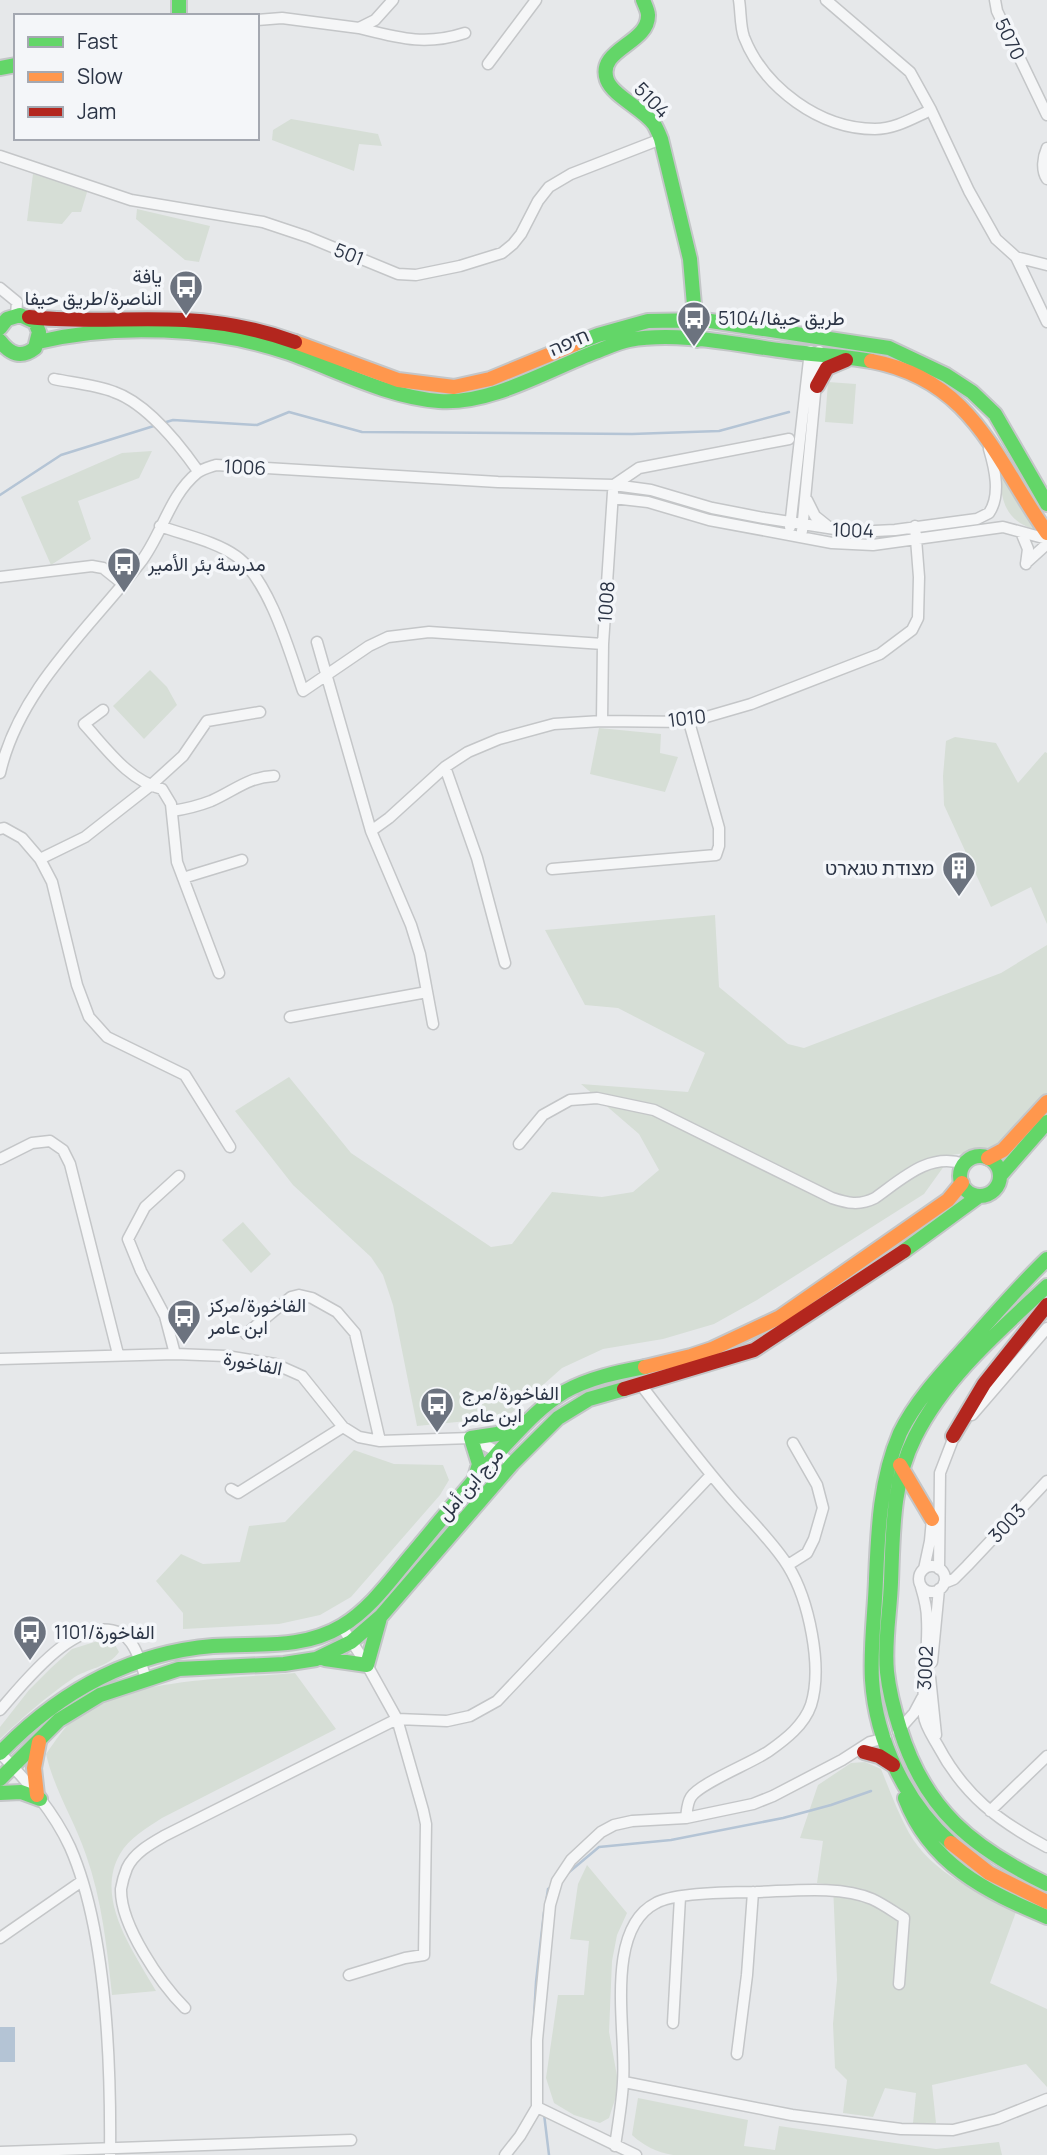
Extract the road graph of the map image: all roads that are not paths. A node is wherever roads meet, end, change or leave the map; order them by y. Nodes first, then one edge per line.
1 (393, 0) edge
2 (536, 0) edge
3 (643, 0) edge
4 (740, 0) edge
5 (826, 0) edge
6 (995, 0) edge
7 (259, 20) edge
8 (359, 29) junction
9 (466, 33) dead end
10 (488, 64) dead end
11 (931, 110) junction
12 (1047, 115) edge
13 (661, 139) junction
14 (1047, 148) edge
15 (0, 156) edge
16 (1047, 178) edge
17 (1016, 257) junction
18 (1047, 265) edge
19 (0, 288) edge
20 (22, 316) junction
21 (698, 320) junction
22 (1047, 322) edge
23 (0, 327) edge
24 (817, 338) junction
25 (697, 340) junction
26 (38, 342) junction
27 (2, 347) edge
28 (814, 354) junction
29 (849, 359) junction
30 (54, 379) dead end
31 (817, 386) junction
32 (970, 415) junction
33 (789, 439) dead end
34 (198, 471) junction
35 (614, 485) junction
36 (806, 497) junction
37 (613, 498) junction
38 (793, 499) junction
39 (1047, 504) edge
40 (774, 520) junction
41 (790, 523) junction
42 (803, 525) junction
43 (160, 526) junction
44 (915, 526) junction
45 (833, 530) junction
46 (1021, 532) junction
47 (788, 536) junction
48 (1047, 536) edge
49 (802, 538) junction
50 (917, 539) junction
51 (1047, 544) edge
52 (0, 577) edge
53 (123, 584) junction
54 (317, 642) dead end
55 (603, 644) junction
56 (327, 676) junction
57 (103, 710) dead end
58 (260, 712) dead end
59 (602, 720) junction
60 (689, 722) junction
61 (445, 767) junction
62 (0, 773) edge
63 (274, 776) dead end
64 (150, 786) junction
65 (172, 811) junction
66 (0, 829) edge
67 (371, 831) junction
68 (40, 859) junction
69 (242, 860) dead end
70 (552, 869) dead end
71 (183, 878) junction
72 (505, 963) dead end
73 (219, 973) dead end
74 (427, 992) junction
75 (290, 1017) dead end
76 (433, 1024) dead end
77 (1047, 1102) edge
78 (1047, 1122) edge
79 (519, 1143) dead end
80 (230, 1147) dead end
81 (988, 1158) junction
82 (0, 1159) edge
83 (964, 1164) junction
84 (179, 1176) dead end
85 (1000, 1176) junction
86 (962, 1183) junction
87 (979, 1196) junction
88 (1047, 1259) edge
89 (1047, 1286) edge
90 (1047, 1305) edge
91 (1047, 1328) edge
92 (246, 1334) dead end
93 (118, 1354) junction
94 (175, 1354) junction
95 (0, 1359) edge
96 (641, 1385) junction
97 (526, 1422) junction
98 (343, 1427) junction
99 (900, 1435) junction
100 (953, 1436) junction
101 (471, 1438) junction
102 (380, 1441) junction
103 (793, 1443) dead end
104 (498, 1452) junction
105 (512, 1464) junction
106 (902, 1470) junction
107 (712, 1475) junction
108 (474, 1480) junction
109 (1047, 1480) edge
110 (231, 1489) dead end
111 (932, 1519) junction
112 (893, 1527) junction
113 (788, 1565) junction
114 (967, 1566) junction
115 (924, 1569) junction
116 (941, 1570) junction
117 (942, 1586) junction
118 (922, 1587) junction
119 (381, 1616) junction
120 (342, 1627) junction
121 (351, 1642) junction
122 (316, 1659) junction
123 (139, 1661) junction
124 (367, 1665) junction
125 (146, 1678) junction
126 (923, 1695) junction
127 (0, 1710) edge
128 (397, 1719) junction
129 (41, 1737) junction
130 (894, 1741) junction
131 (938, 1746) junction
132 (864, 1752) junction
133 (0, 1753) edge
134 (1047, 1756) edge
135 (848, 1757) junction
136 (12, 1766) junction
137 (0, 1779) edge
138 (901, 1782) junction
139 (0, 1793) edge
140 (38, 1797) junction
141 (990, 1811) junction
142 (687, 1818) junction
143 (1047, 1847) edge
144 (82, 1881) junction
145 (1047, 1884) edge
146 (753, 1892) junction
147 (680, 1897) junction
148 (1047, 1902) edge
149 (1047, 1917) edge
150 (0, 1938) edge
151 (349, 1975) dead end
152 (899, 1984) dead end
153 (185, 2008) dead end
154 (673, 2023) dead end
155 (737, 2054) dead end
156 (624, 2082) junction
157 (1047, 2099) edge
158 (537, 2107) junction
159 (351, 2140) dead end
160 (615, 2146) junction
161 (0, 2152) edge
162 (110, 2152) edge
163 (505, 2155) edge
164 (636, 2155) edge

1 - 8 street
2 - 10 street
3 - 13 main road, 5104
4 - 11 street
5 - 11 street
6 - 12 street, 5070
7 - 8 street
8 - 9 street
11 - 17 street
13 - 15 street, 501
13 - 21 main road, 5104
14 - 16 street
17 - 18 street
17 - 22 street
19 - 20 street
20 - 21 main road, חיפה
20 - 23 main road
20 - 26 main road
21 - 24 main road, חיפה
21 - 25 main road, 5104
24 - 28 street
24 - 39 main road, חיפה
25 - 26 main road, חיפה
25 - 28 main road, חיפה
26 - 27 main road, חיפה
28 - 29 main road, חיפה
28 - 31 street
28 - 38 street
29 - 31 main road
29 - 32 main road, חיפה
30 - 34 street
31 - 36 street
32 - 44 street, 1004
32 - 48 main road, חיפה
33 - 35 street
34 - 35 street, 1006
34 - 43 street, 1006
35 - 37 street, 1008
35 - 40 street, 1004
36 - 42 street
36 - 45 street
37 - 47 street, 1004
37 - 55 street, 1008
38 - 40 street
38 - 41 street
40 - 41 street, 1004
41 - 42 street, 1004
41 - 47 street
42 - 45 street, 1004
42 - 49 street
43 - 53 street, 1006
43 - 56 street
44 - 45 street, 1004
44 - 50 street, 1010
46 - 48 street, 1004
46 - 50 street, 1004
46 - 51 street
47 - 49 street, 1004
49 - 50 street, 1004
50 - 60 street, 1010
52 - 53 street
53 - 62 street, 1006
54 - 56 street
55 - 56 street
55 - 59 street, 1008
56 - 67 street
57 - 64 street
58 - 64 street
59 - 60 street, 1010
59 - 61 street, 1010
60 - 70 street
61 - 67 street, 1010
61 - 72 street
63 - 65 street
64 - 65 street
64 - 68 street
65 - 71 street
66 - 68 street
67 - 74 street
68 - 80 street
69 - 71 street
71 - 73 street
74 - 75 street
74 - 76 street
77 - 81 main road
78 - 85 main road
79 - 83 street
81 - 83 main road
81 - 85 main road
82 - 93 street
83 - 86 main road
84 - 94 street
85 - 87 main road
86 - 87 main road
86 - 97 main road, مرج ابن أمل
87 - 96 main road, مرج ابن أمل
88 - 99 main road
89 - 106 main road
90 - 100 main road
91 - 100 street
92 - 102 street
93 - 94 street, الفاخورة
93 - 95 street, الفاخورة
94 - 98 street, الفاخورة
96 - 105 main road, مرج ابن أمل
96 - 107 street
97 - 101 main road
97 - 104 main road, مرج ابن أمل
98 - 102 street, الفاخورة
98 - 110 street
99 - 106 main road
99 - 130 main road
100 - 116 street
101 - 102 street, الفاخورة
101 - 104 street, الفاخورة
101 - 108 main road
103 - 113 street
104 - 105 street, الفاخورة
104 - 108 main road, مرج ابن أمل
105 - 119 main road, مرج ابن أمل
106 - 111 main road
106 - 112 main road
107 - 113 street
107 - 128 street
108 - 120 main road, مرج ابن أمل
109 - 114 street, 3003
111 - 112 main road
111 - 115 street
112 - 130 main road
113 - 142 street
114 - 116 street
114 - 117 street, 3003
115 - 116 street
115 - 118 street
116 - 117 street
117 - 118 street
117 - 131 street, 3002
118 - 126 street, 3002
119 - 121 main road, مرج ابن أمل
119 - 124 main road
120 - 121 street
120 - 123 main road, مرج ابن أمل
121 - 122 main road, مرج ابن أمل
121 - 124 street
122 - 124 main road
122 - 125 main road, مرج ابن أمل
123 - 125 street
123 - 127 street
123 - 133 main road, مرج ابن أمل
124 - 128 street
125 - 129 main road, مرج ابن أمل
126 - 130 street
126 - 131 street, 3002
128 - 151 street
128 - 153 street
129 - 136 main road, مرج ابن أمل
129 - 140 main road
130 - 132 street
130 - 132 main road
130 - 135 street
130 - 138 main road
130 - 145 main road
131 - 141 street, 3002
132 - 135 street
133 - 136 street
134 - 141 street
135 - 142 street
136 - 137 main road, مرج ابن أمل
136 - 140 street
138 - 148 main road
138 - 149 main road
139 - 140 main road
140 - 144 street
141 - 143 street, 3002
142 - 158 street
144 - 150 street
144 - 162 street
146 - 147 street
146 - 152 street
146 - 155 street
147 - 154 street
147 - 156 street
156 - 157 street
156 - 160 street
158 - 160 street
158 - 163 street
159 - 162 street
160 - 164 street
161 - 162 street

